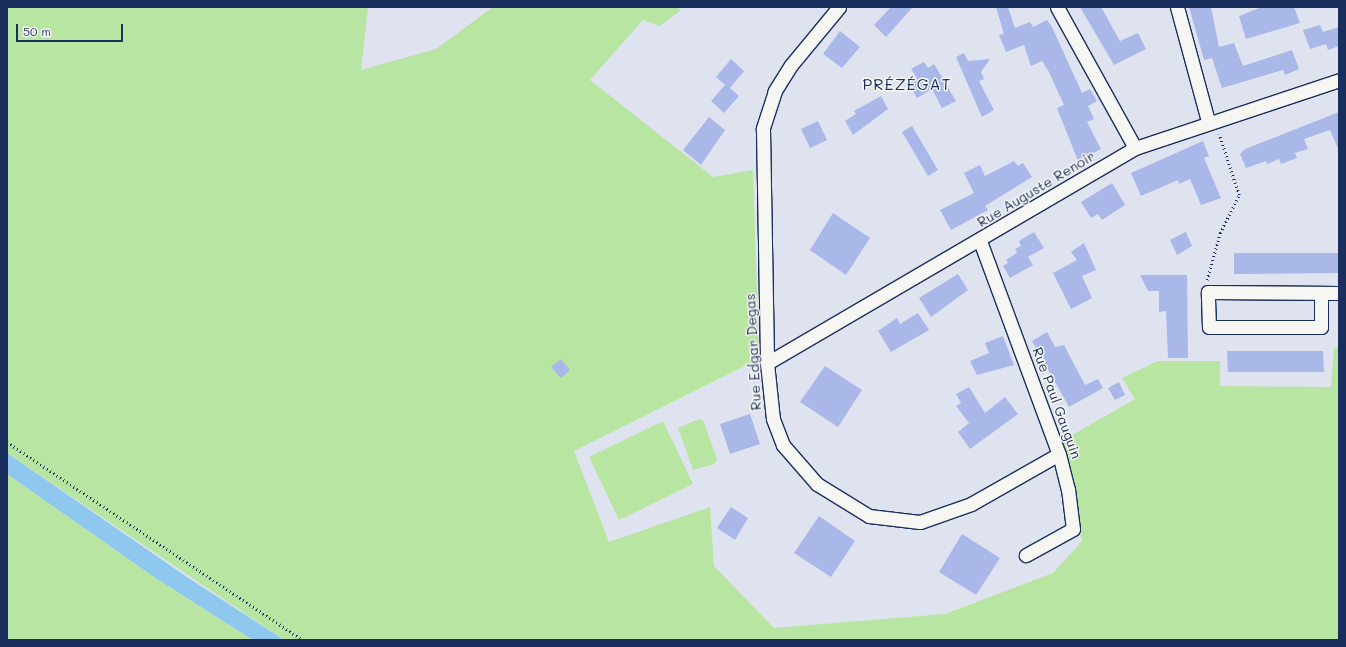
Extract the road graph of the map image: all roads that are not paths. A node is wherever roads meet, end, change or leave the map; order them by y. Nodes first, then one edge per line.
1 (839, 7) edge
2 (1057, 7) edge
3 (1177, 7) edge
4 (1339, 80) edge
5 (1212, 119) junction
6 (1135, 148) junction
7 (980, 241) junction
8 (1339, 293) edge
9 (1321, 294) junction
10 (767, 363) junction
11 (1059, 454) junction
12 (1026, 555) dead end

1 - 10 street, Rue Edgar Degas
2 - 6 street
3 - 5 street
4 - 5 street, Rue Auguste Renoir
5 - 6 street, Rue Auguste Renoir
6 - 7 street, Rue Auguste Renoir
7 - 10 street, Rue Auguste Renoir
7 - 11 street, Rue Paul Gauguin
8 - 9 street
9 - 9 street
10 - 11 street, Rue Edgar Degas
11 - 12 street, Rue Paul Gauguin

